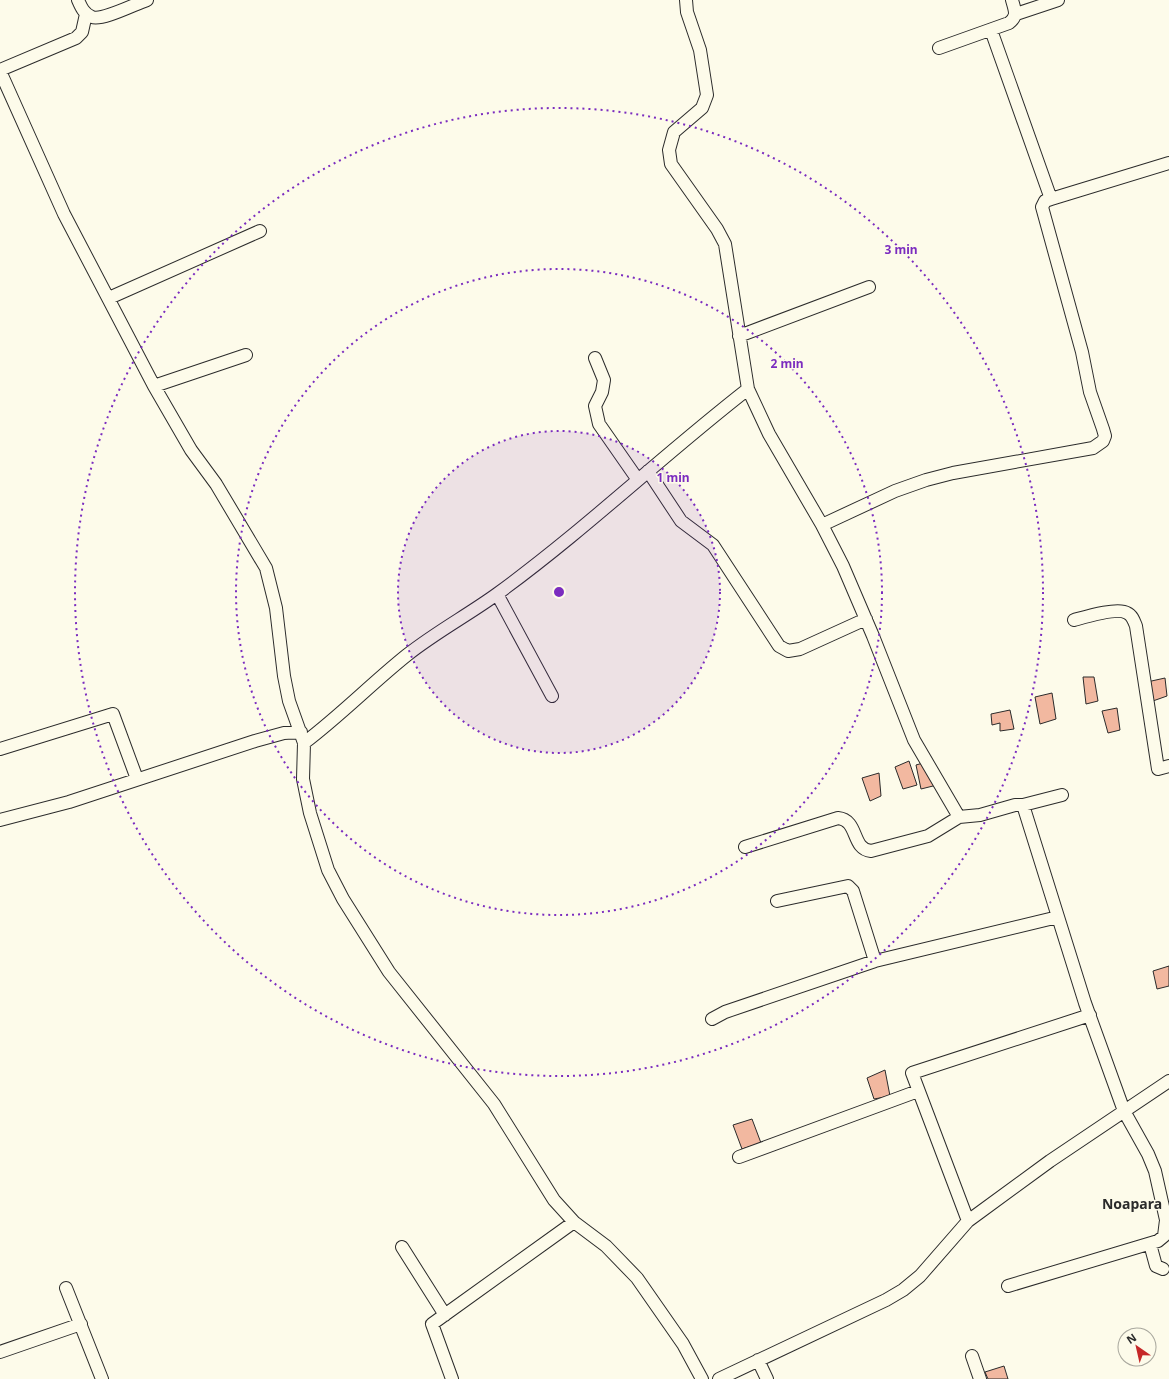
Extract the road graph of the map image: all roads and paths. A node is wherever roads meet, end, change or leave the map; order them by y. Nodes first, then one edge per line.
1 (78, 0) edge
2 (147, 0) edge
3 (686, 0) edge
4 (1012, 0) edge
5 (1058, 0) edge
6 (86, 14) junction
7 (1016, 14) junction
8 (991, 30) junction
9 (939, 48) dead end
10 (0, 70) edge
11 (1169, 163) edge
12 (1051, 199) junction
13 (260, 231) dead end
14 (868, 287) dead end
15 (108, 298) junction
16 (739, 336) junction
17 (246, 355) dead end
18 (595, 358) dead end
19 (154, 386) junction
20 (748, 389) junction
21 (648, 472) junction
22 (638, 480) junction
23 (822, 525) junction
24 (497, 594) junction
25 (866, 619) junction
26 (1074, 620) dead end
27 (552, 696) dead end
28 (303, 738) junction
29 (0, 748) edge
30 (1169, 766) edge
31 (137, 779) junction
32 (1062, 795) dead end
33 (1023, 805) junction
34 (959, 817) junction
35 (0, 820) edge
36 (745, 847) dead end
37 (777, 901) dead end
38 (1058, 917) junction
39 (875, 961) junction
40 (1090, 1015) junction
41 (712, 1019) dead end
42 (1169, 1081) edge
43 (918, 1091) junction
44 (1124, 1111) junction
45 (739, 1157) dead end
46 (968, 1221) junction
47 (574, 1222) junction
48 (1150, 1244) junction
49 (402, 1247) dead end
50 (1163, 1269) dead end
51 (1008, 1286) dead end
52 (66, 1288) dead end
53 (445, 1315) junction
54 (80, 1324) junction
55 (0, 1352) edge
56 (972, 1356) dead end
57 (758, 1360) junction
58 (102, 1379) edge
59 (452, 1379) edge
60 (702, 1379) edge
61 (719, 1379) edge
62 (767, 1379) edge
63 (980, 1379) edge

1 - 6 street
2 - 6 street
3 - 16 street
4 - 7 street
5 - 7 street
6 - 10 street
7 - 8 street
8 - 9 street
8 - 12 street
10 - 15 street
11 - 12 street
12 - 23 street
13 - 15 street
14 - 16 street
15 - 19 street
16 - 20 street
17 - 19 street
18 - 22 street
19 - 28 street
20 - 21 street
20 - 23 street
21 - 22 street
21 - 25 street
22 - 24 street
23 - 25 street
24 - 27 street
24 - 28 street
25 - 34 street
26 - 30 street
28 - 31 street
28 - 47 street
29 - 31 street
31 - 35 street
32 - 33 street
33 - 34 street
33 - 38 street
34 - 36 street
37 - 39 street
38 - 39 street
38 - 40 street
39 - 41 street
40 - 43 street
40 - 44 street
42 - 44 street
43 - 45 street
43 - 46 street
44 - 46 street
44 - 48 street
46 - 57 street
47 - 53 street
47 - 60 street
48 - 50 street
48 - 51 street
49 - 53 street
52 - 54 street
53 - 59 street
54 - 55 street
54 - 58 street
56 - 63 street
57 - 61 street
57 - 62 street

